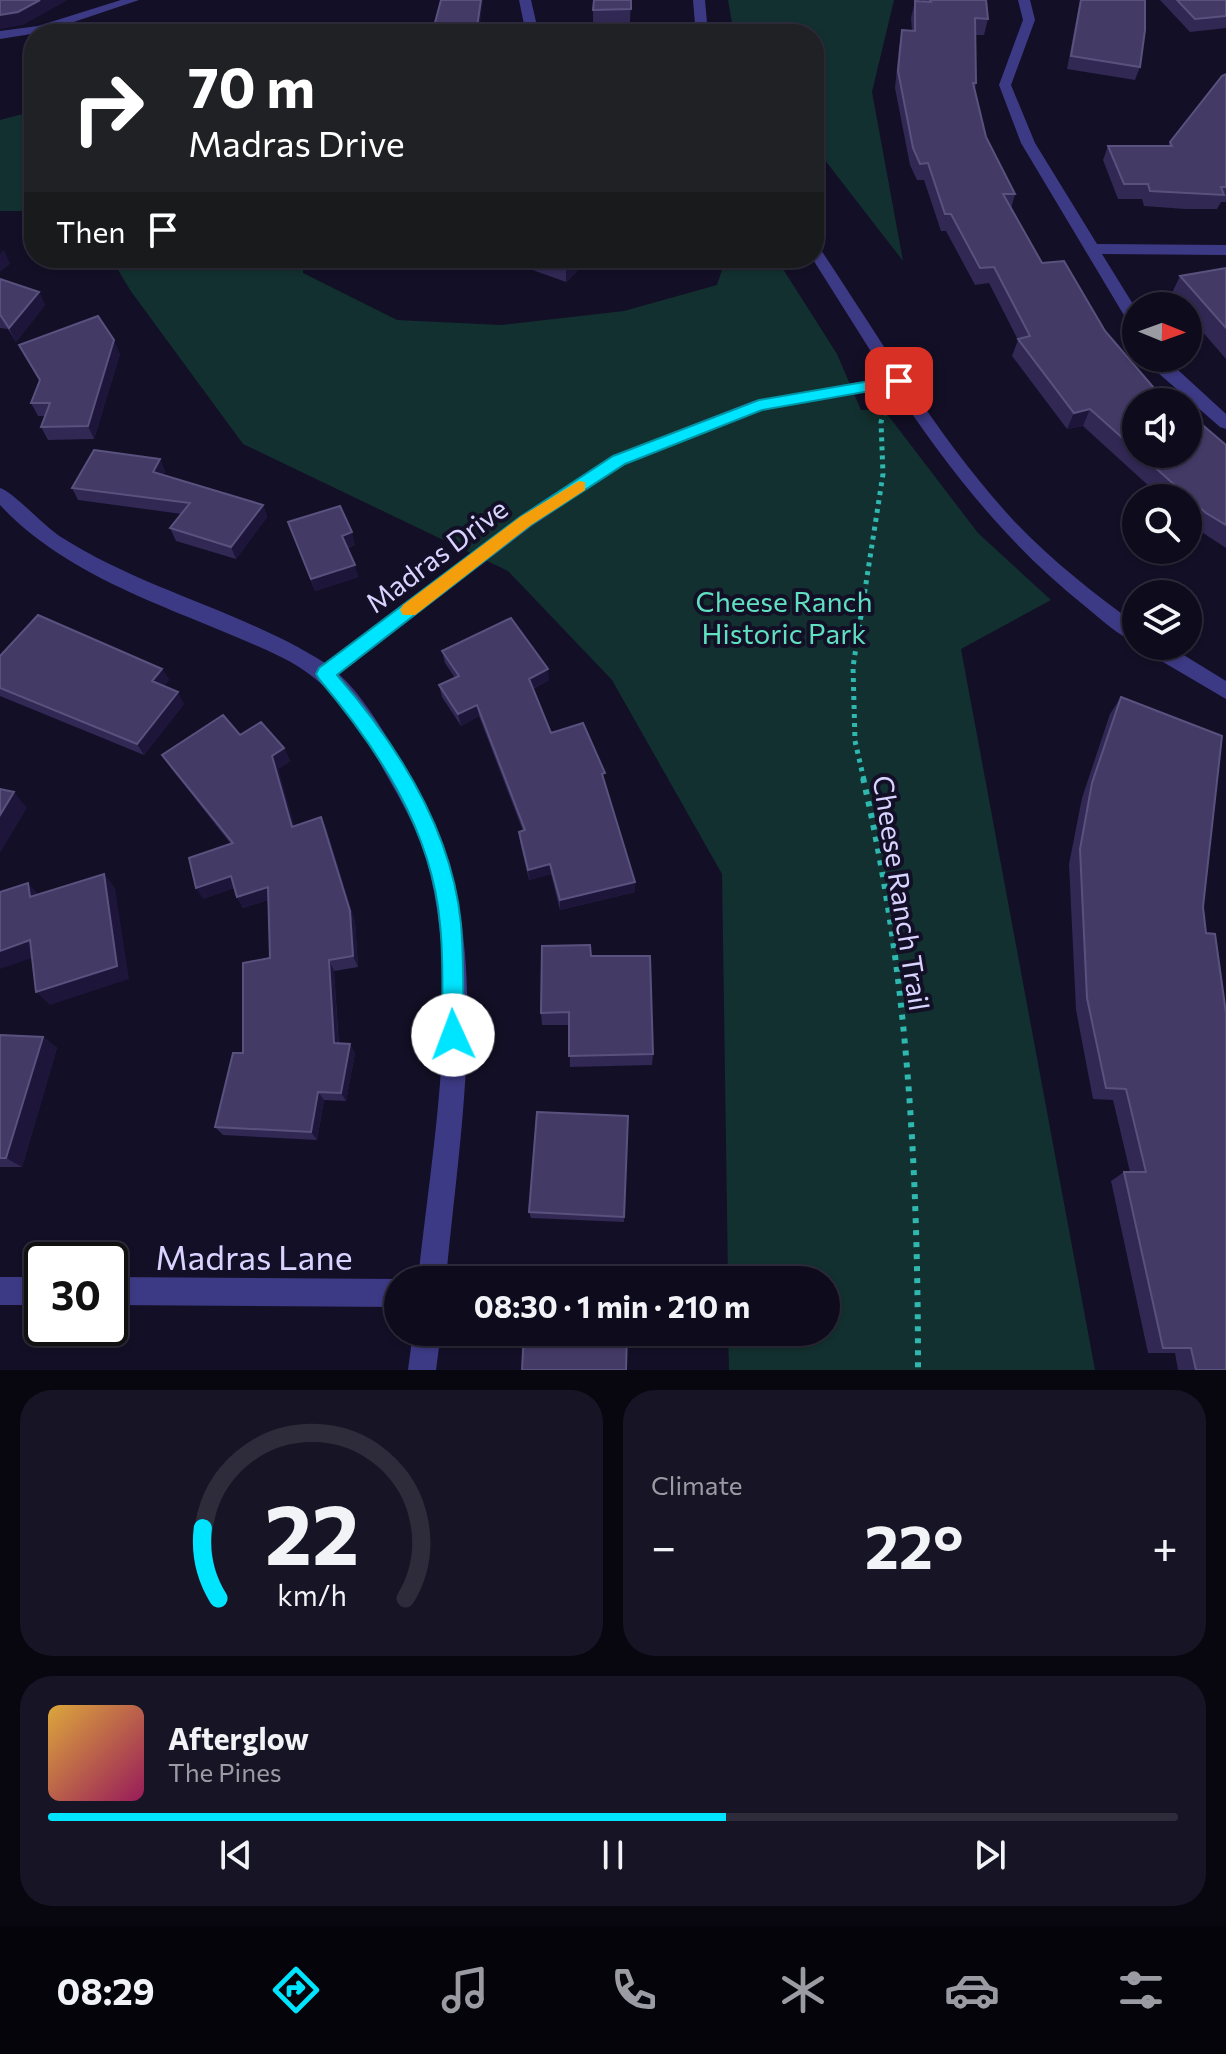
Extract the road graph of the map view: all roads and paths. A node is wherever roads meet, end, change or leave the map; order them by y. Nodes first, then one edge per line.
1 (133, 0) edge
2 (525, 0) edge
3 (699, 0) edge
4 (1024, 0) edge
5 (56, 24) edge
6 (530, 24) edge
7 (701, 24) edge
8 (24, 31) edge
9 (0, 35) edge
10 (1094, 249) junction
11 (1226, 250) edge
12 (824, 265) edge
13 (1122, 298) edge
14 (1168, 372) edge
15 (899, 381) junction
16 (1226, 423) edge
17 (0, 496) edge
18 (1122, 624) edge
19 (1176, 660) edge
20 (325, 674) junction
21 (1226, 691) edge
22 (433, 1266) edge
23 (0, 1291) edge
24 (24, 1291) edge
25 (128, 1291) edge
26 (384, 1293) edge
27 (425, 1346) edge
28 (422, 1370) edge
29 (918, 1370) edge

1 - 5 street
2 - 6 street
3 - 7 street
4 - 10 street
8 - 9 street
10 - 11 street
10 - 13 street
12 - 15 street
14 - 16 street
15 - 18 street
15 - 20 street, Madras Drive
15 - 29 path, Cheese Ranch Trail
17 - 20 street
19 - 21 street
20 - 22 street
23 - 24 street
25 - 26 street, Madras Lane
27 - 28 street

